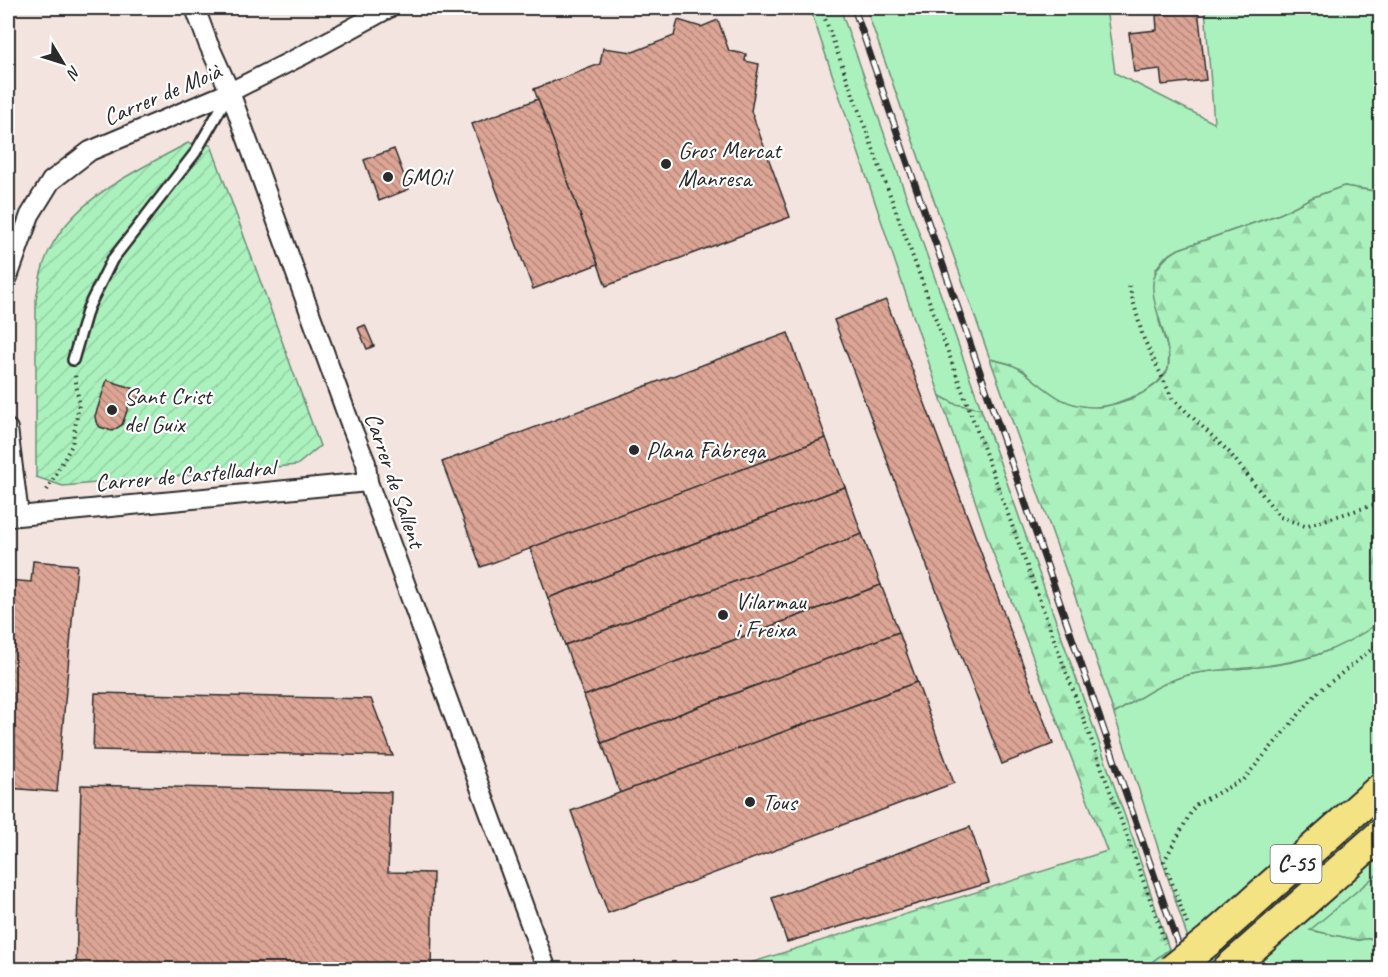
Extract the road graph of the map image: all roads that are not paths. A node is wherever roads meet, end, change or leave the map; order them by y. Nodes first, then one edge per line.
1 (195, 8) edge
2 (389, 8) edge
3 (230, 92) junction
4 (8, 277) edge
5 (73, 360) road end
6 (8, 429) edge
7 (368, 482) junction
8 (13, 516) edge
9 (1380, 789) edge
10 (1380, 836) edge
11 (1169, 959) edge
12 (547, 969) edge
13 (1227, 969) edge

1 - 3 street, Carrer de Sallent
2 - 3 street, Carrer de Moià
3 - 4 street, Carrer de Moià
3 - 5 lane
3 - 7 street, Carrer de Sallent
6 - 8 street
7 - 8 street, Carrer de Castelladral
7 - 12 street, Carrer de Sallent
9 - 11 highway, C-55, bridge
10 - 13 highway, C-55

